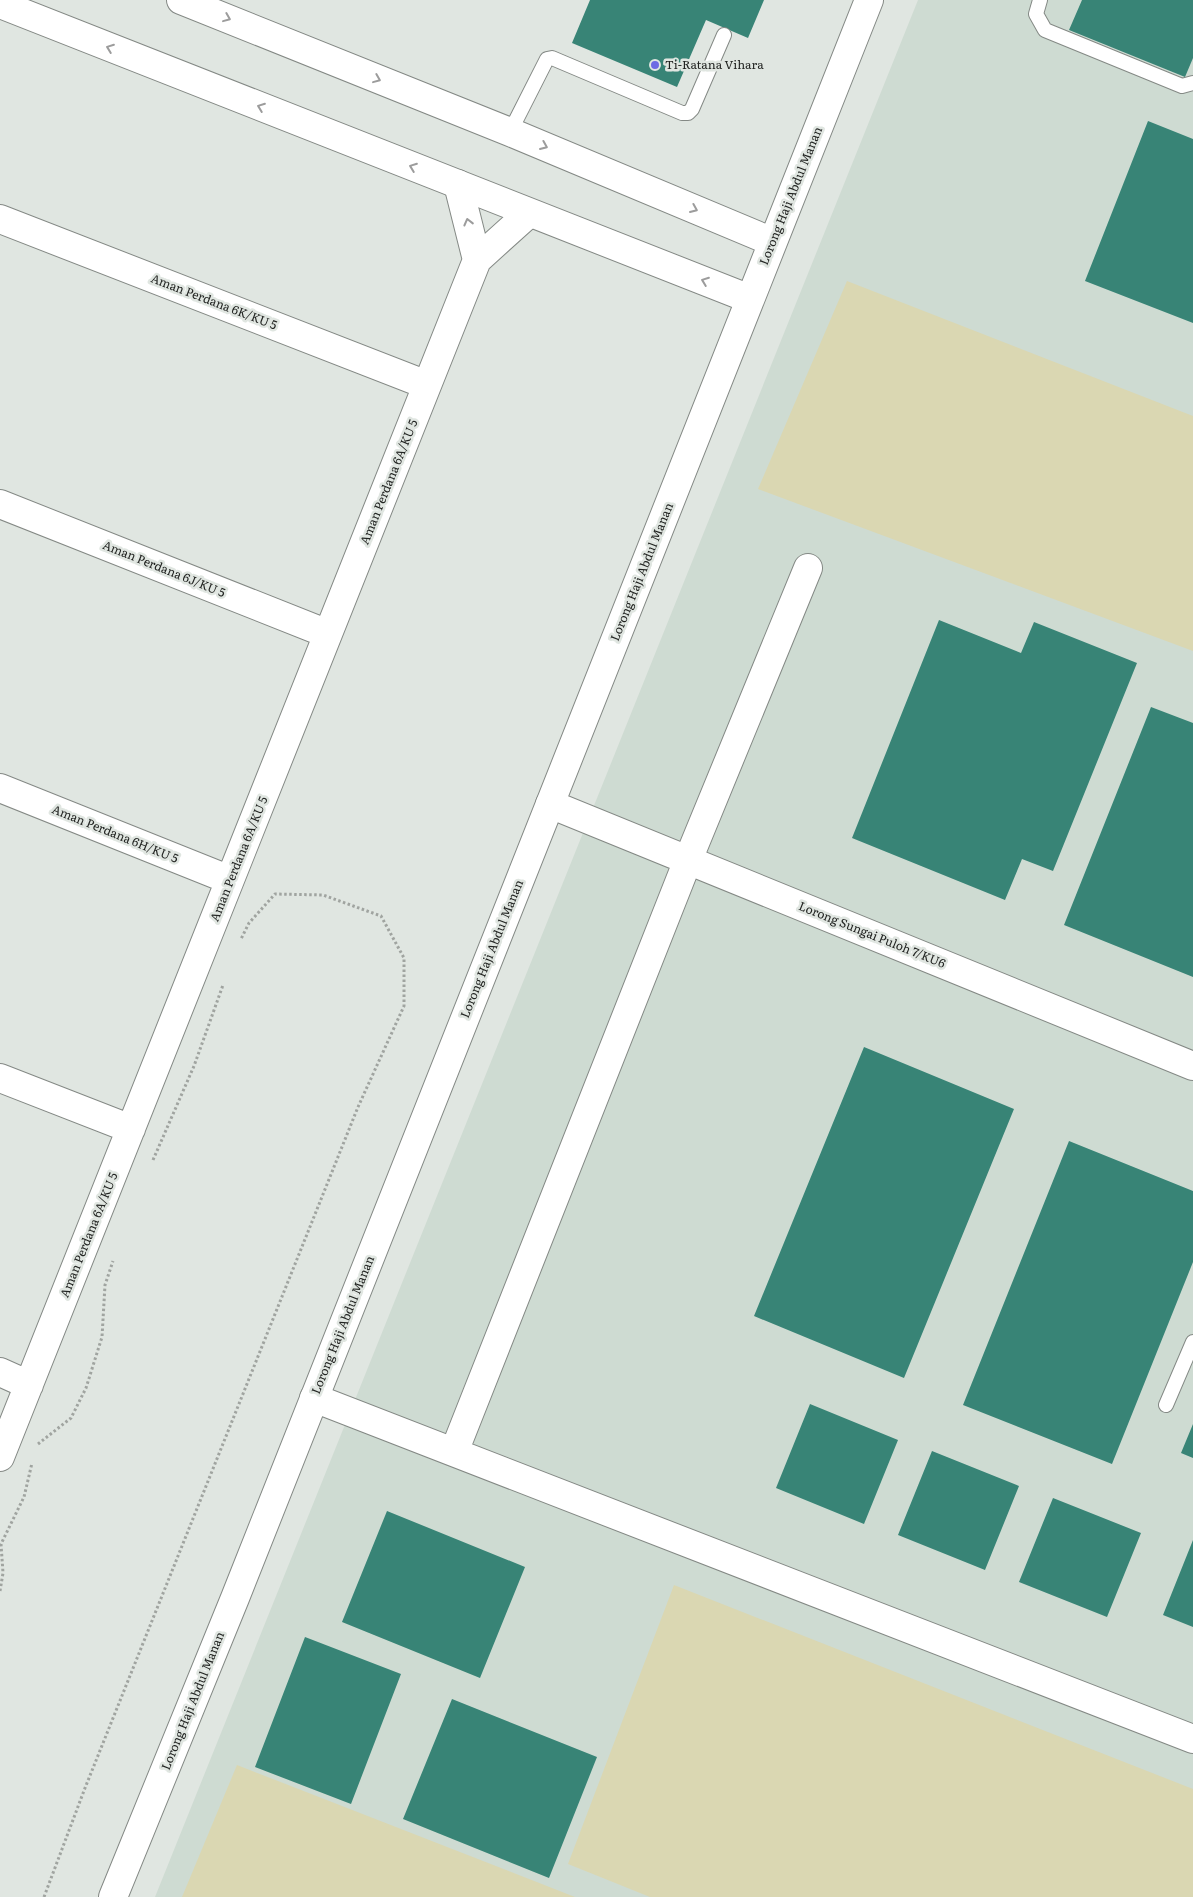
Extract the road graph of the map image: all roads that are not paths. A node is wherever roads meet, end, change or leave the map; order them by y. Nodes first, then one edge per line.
1 (181, 0) edge
2 (869, 0) edge
3 (1040, 0) edge
4 (0, 4) edge
5 (724, 35) dead end
6 (1193, 83) edge
7 (510, 132) junction
8 (458, 184) junction
9 (530, 213) junction
10 (0, 219) edge
11 (773, 242) junction
12 (478, 260) junction
13 (750, 299) junction
14 (427, 385) junction
15 (0, 504) edge
16 (808, 568) dead end
17 (328, 634) junction
18 (0, 788) edge
19 (550, 804) junction
20 (688, 860) junction
21 (230, 880) junction
22 (1193, 1066) edge
23 (0, 1078) edge
24 (131, 1129) junction
25 (1193, 1342) edge
26 (0, 1372) edge
27 (29, 1384) junction
28 (314, 1398) junction
29 (1166, 1405) dead end
30 (454, 1452) junction
31 (0, 1458) edge
32 (1193, 1740) edge
33 (114, 1897) edge

1 -> 7 street
2 - 11 street, Lorong Haji Abdul Manan
3 - 6 lane
8 -> 4 street
5 - 7 lane
7 -> 11 street
8 - 9 street
12 -> 8 street
9 - 12 street, Aman Perdana 6A/KU 5
13 -> 9 street
10 - 14 street, Aman Perdana 6K/KU 5
11 - 13 street, Lorong Haji Abdul Manan
12 - 14 street, Aman Perdana 6A/KU 5
13 - 19 street, Lorong Haji Abdul Manan
14 - 17 street, Aman Perdana 6A/KU 5
15 - 17 street, Aman Perdana 6J/KU 5
16 - 20 street
17 - 21 street, Aman Perdana 6A/KU 5
18 - 21 street, Aman Perdana 6H/KU 5
19 - 20 street, Lorong Sungai Puloh 7/KU6
19 - 28 street, Lorong Haji Abdul Manan
20 - 22 street, Lorong Sungai Puloh 7/KU6
20 - 30 street
21 - 24 street, Aman Perdana 6A/KU 5
23 - 24 street
24 - 27 street, Aman Perdana 6A/KU 5
25 - 29 lane
26 - 27 street
27 - 31 street, Aman Perdana 6A/KU 5
28 - 30 street
28 - 33 street, Lorong Haji Abdul Manan
30 - 32 street

